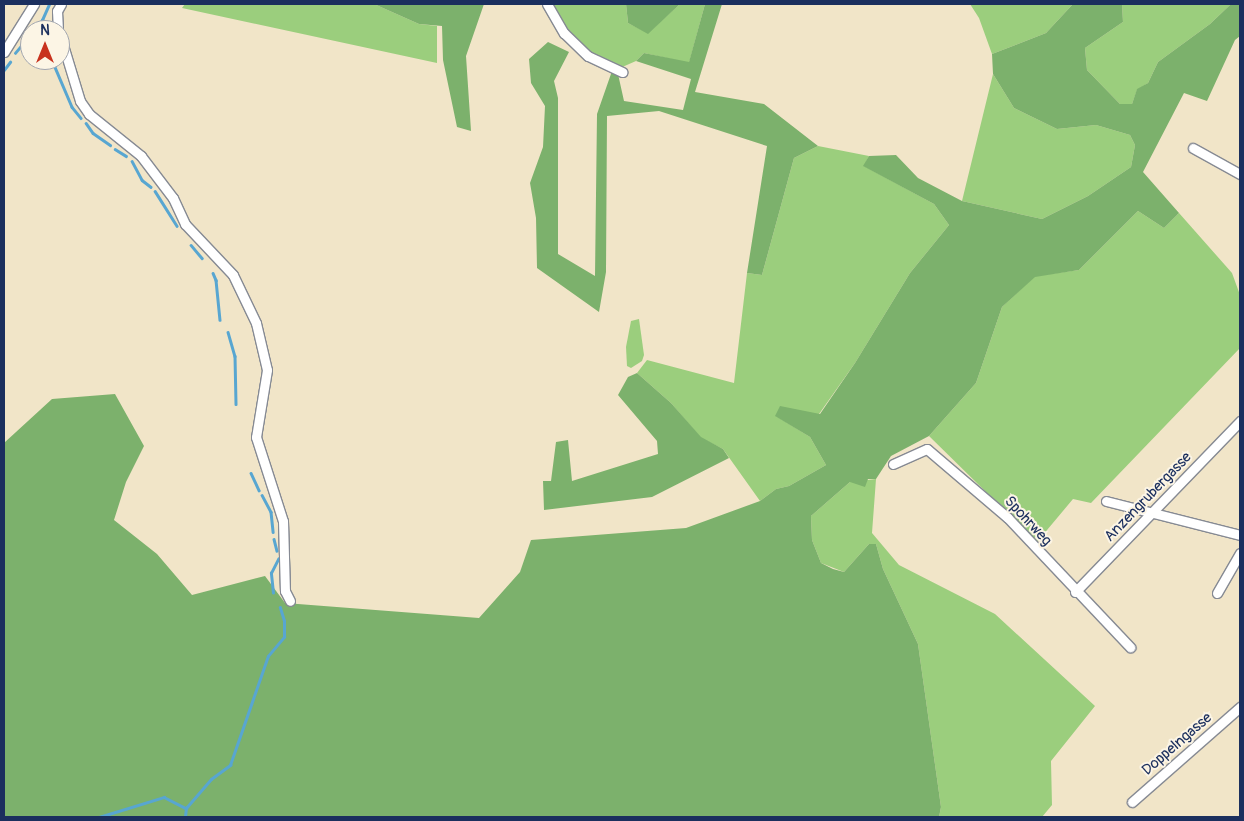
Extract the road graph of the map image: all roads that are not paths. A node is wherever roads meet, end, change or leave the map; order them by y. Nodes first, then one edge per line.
1 (34, 4) edge
2 (61, 4) edge
3 (547, 4) edge
4 (57, 20) edge
5 (4, 52) edge
6 (70, 68) edge
7 (623, 72) dead end
8 (1192, 148) dead end
9 (1240, 174) edge
10 (1240, 421) edge
11 (893, 464) dead end
12 (1106, 501) dead end
13 (1152, 512) junction
14 (1240, 535) edge
15 (1240, 553) edge
16 (1075, 592) junction
17 (1218, 593) dead end
18 (290, 601) dead end
19 (1130, 647) dead end
20 (1240, 707) edge
21 (1132, 802) dead end

1 - 5 street
2 - 4 street
3 - 7 street
6 - 18 street
8 - 9 street
10 - 13 street, Anzengrubergasse
11 - 16 street, Spohrweg
12 - 13 street
13 - 14 street
13 - 16 street, Anzengrubergasse
15 - 17 street
16 - 19 street, Spohrweg
20 - 21 street, Doppelngasse

